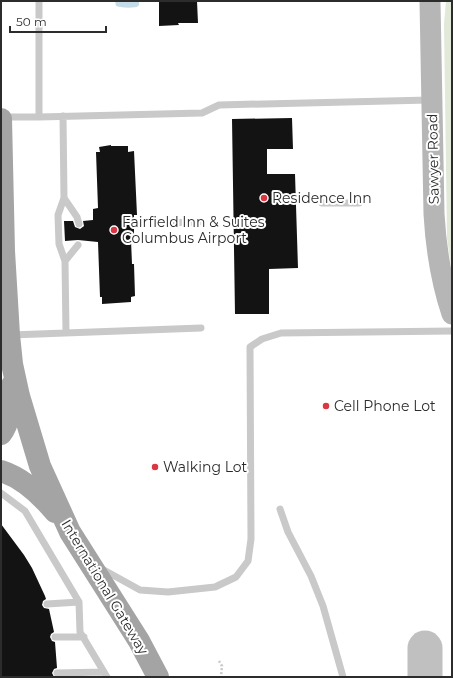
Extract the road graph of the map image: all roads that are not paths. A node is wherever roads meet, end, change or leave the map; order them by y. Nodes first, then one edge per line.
1 (40, 1) edge
2 (430, 1) edge
3 (432, 100) junction
4 (63, 116) junction
5 (39, 117) junction
6 (1, 118) edge
7 (64, 198) junction
8 (359, 202) dead end
9 (322, 203) dead end
10 (199, 222) dead end
11 (164, 223) dead end
12 (79, 224) dead end
13 (78, 245) dead end
14 (65, 261) junction
15 (452, 314) edge
16 (201, 328) dead end
17 (452, 331) edge
18 (66, 333) junction
19 (10, 335) junction
20 (12, 364) junction
21 (1, 434) edge
22 (1, 471) edge
23 (1, 494) edge
24 (280, 509) dead end
25 (70, 532) junction
26 (88, 561) junction
27 (80, 602) junction
28 (47, 604) dead end
29 (55, 637) dead end
30 (84, 637) junction
31 (139, 641) junction
32 (57, 673) dead end
33 (106, 675) edge
34 (149, 677) edge
35 (158, 677) edge
36 (343, 677) edge

1 - 5 lane
2 - 3 street, Sawyer Road
3 - 4 lane
3 - 15 street, Sawyer Road
4 - 5 lane
4 - 7 lane
5 - 6 lane
6 - 19 main road, International Gateway
7 - 12 lane
7 - 14 lane
8 - 9 lane
10 - 11 lane
13 - 14 lane
14 - 18 lane
16 - 18 lane
17 - 26 lane
18 - 19 lane
19 - 20 main road, International Gateway
20 - 21 main road
20 - 25 main road, International Gateway
22 - 25 main road
23 - 27 lane
24 - 36 lane
25 - 26 main road, International Gateway
26 - 31 main road, International Gateway
27 - 28 lane
27 - 30 lane
29 - 30 lane
30 - 33 lane
31 - 34 lane
31 - 35 main road, International Gateway
32 - 33 lane

